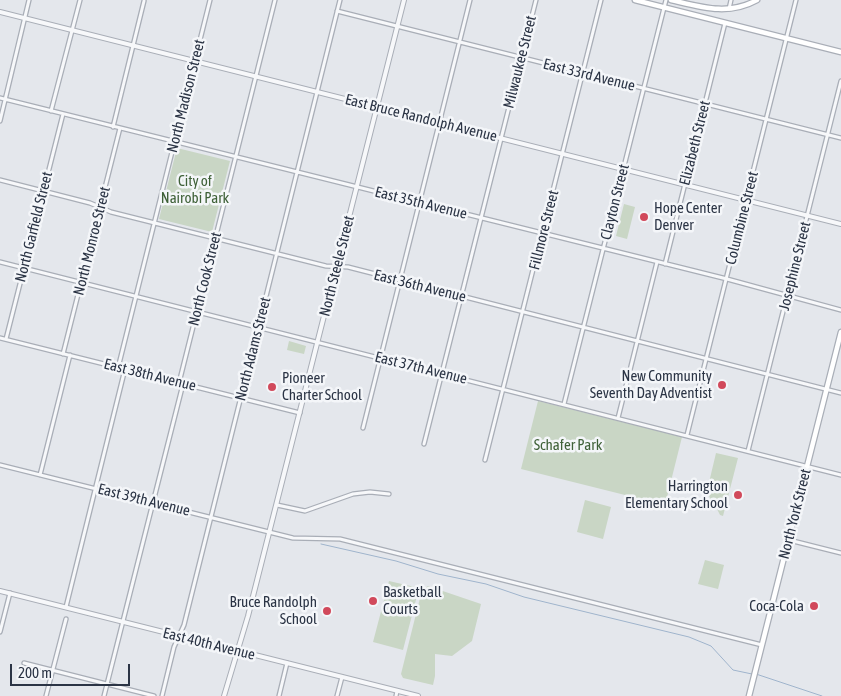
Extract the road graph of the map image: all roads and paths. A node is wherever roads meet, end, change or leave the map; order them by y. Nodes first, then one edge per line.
1 (29, 0) edge
2 (80, 0) edge
3 (210, 0) edge
4 (275, 0) edge
5 (340, 0) edge
6 (404, 0) edge
7 (470, 0) edge
8 (536, 0) edge
9 (601, 0) edge
10 (635, 0) edge
11 (666, 0) edge
12 (671, 0) edge
13 (731, 0) edge
14 (757, 0) edge
15 (796, 0) edge
16 (144, 1) edge
17 (664, 7) junction
18 (729, 10) junction
19 (0, 12) edge
20 (337, 12) junction
21 (25, 18) junction
22 (725, 23) junction
23 (397, 27) junction
24 (72, 30) junction
25 (787, 38) junction
26 (460, 42) junction
27 (133, 46) junction
28 (841, 52) edge
29 (521, 58) junction
30 (195, 61) junction
31 (582, 73) junction
32 (256, 76) junction
33 (841, 81) edge
34 (643, 88) junction
35 (317, 92) junction
36 (2, 99) edge
37 (705, 104) junction
38 (377, 107) junction
39 (51, 111) junction
40 (63, 114) junction
41 (767, 119) junction
42 (0, 120) edge
43 (440, 122) junction
44 (113, 127) junction
45 (120, 128) junction
46 (828, 135) junction
47 (501, 138) junction
48 (841, 138) edge
49 (174, 142) junction
50 (562, 153) junction
51 (236, 158) junction
52 (623, 169) junction
53 (297, 173) junction
54 (0, 180) edge
55 (685, 184) junction
56 (357, 187) junction
57 (43, 190) junction
58 (746, 200) junction
59 (420, 202) junction
60 (100, 207) junction
61 (808, 215) junction
62 (481, 218) junction
63 (154, 223) junction
64 (841, 224) edge
65 (543, 233) junction
66 (215, 238) junction
67 (603, 248) junction
68 (277, 253) junction
69 (0, 262) edge
70 (657, 262) junction
71 (665, 264) junction
72 (336, 266) junction
73 (24, 268) junction
74 (727, 280) junction
75 (400, 281) junction
76 (81, 282) junction
77 (136, 296) junction
78 (461, 296) junction
79 (787, 296) junction
80 (841, 310) edge
81 (197, 312) junction
82 (523, 312) junction
83 (258, 327) junction
84 (583, 327) junction
85 (841, 332) edge
86 (0, 338) edge
87 (6, 339) junction
88 (637, 340) junction
89 (318, 342) junction
90 (63, 354) junction
91 (70, 356) junction
92 (381, 358) junction
93 (707, 358) junction
94 (118, 368) junction
95 (125, 370) junction
96 (442, 374) junction
97 (768, 374) junction
98 (181, 383) junction
99 (504, 389) junction
100 (827, 390) junction
101 (841, 393) edge
102 (241, 398) junction
103 (564, 404) junction
104 (300, 413) junction
105 (618, 418) junction
106 (363, 428) dead end
107 (687, 435) junction
108 (424, 444) dead end
109 (748, 451) junction
110 (486, 460) dead end
111 (0, 465) edge
112 (807, 467) junction
113 (40, 475) junction
114 (841, 475) edge
115 (96, 488) junction
116 (389, 494) dead end
117 (153, 503) junction
118 (277, 505) junction
119 (211, 517) junction
120 (269, 534) junction
121 (789, 540) junction
122 (841, 553) edge
123 (0, 591) edge
124 (10, 593) junction
125 (66, 607) junction
126 (66, 619) dead end
127 (123, 621) junction
128 (0, 632) edge
129 (179, 636) junction
130 (762, 645) junction
131 (236, 650) junction
132 (24, 663) dead end
133 (287, 663) junction
134 (53, 670) junction
135 (342, 677) junction
136 (106, 684) junction
137 (397, 691) junction
138 (46, 696) edge
139 (104, 696) edge
140 (154, 696) edge
141 (162, 696) edge
142 (224, 696) edge
143 (279, 696) edge
144 (338, 696) edge
145 (396, 696) edge
146 (418, 696) edge
147 (749, 696) edge

1 - 21 street
2 - 24 street
3 - 30 street, North Madison Street
4 - 32 street, North Cook Street
5 - 20 street, North Adams Street
6 - 23 street, North Steele Street
7 - 26 street
8 - 29 street, Milwaukee Street
9 - 31 street, Fillmore Street
10 - 17 main road
11 - 17 street, Clayton Street
12 - 18 main road
13 - 18 street
14 - 18 main road
15 - 25 street, Columbine Street
16 - 27 street
17 - 22 main road
17 - 34 street, Clayton Street
19 - 21 street, East Bruce Randolph Avenue
20 - 23 street, East 33rd Avenue
20 - 35 street, North Adams Street
21 - 24 street, East Bruce Randolph Avenue
21 - 36 street
22 - 25 main road
22 - 37 street, Elizabeth Street
23 - 26 street, East 33rd Avenue
23 - 38 street, North Steele Street
24 - 27 street, East Bruce Randolph Avenue
24 - 39 street
25 - 28 main road
25 - 41 street, Columbine Street
26 - 29 street, East 33rd Avenue
26 - 43 street
27 - 30 street, East Bruce Randolph Avenue
27 - 44 street
29 - 31 street, East 33rd Avenue
29 - 47 street, Milwaukee Street
30 - 32 street, East Bruce Randolph Avenue
30 - 49 street, North Madison Street
31 - 34 street, East 33rd Avenue
31 - 50 street, Fillmore Street
32 - 35 street, East Bruce Randolph Avenue
32 - 51 street, North Cook Street
33 - 46 street, Josephine Street
34 - 37 street, East 33rd Avenue
34 - 52 street, Clayton Street
35 - 38 street, East Bruce Randolph Avenue
35 - 53 street, North Adams Street
36 - 39 street, East 35th Avenue
36 - 42 street
37 - 41 street, East 33rd Avenue
37 - 55 street, Elizabeth Street
38 - 43 street, East Bruce Randolph Avenue
38 - 56 street, North Steele Street
39 - 40 street, East 35th Avenue
40 - 44 street, East 35th Avenue
40 - 57 street, North Garfield Street
41 - 46 street, East 33rd Avenue
41 - 58 street, Columbine Street
43 - 47 street, East Bruce Randolph Avenue
43 - 59 street
44 - 45 street, East 35th Avenue
45 - 49 street, East 35th Avenue
45 - 60 street, North Monroe Street
46 - 48 street, East 33rd Avenue
46 - 61 street, Josephine Street
47 - 50 street, East Bruce Randolph Avenue
47 - 62 street, Milwaukee Street
49 - 51 street, East 35th Avenue
49 - 63 street, North Madison Street
50 - 52 street, East Bruce Randolph Avenue
50 - 65 street, Fillmore Street
51 - 53 street, East 35th Avenue
51 - 66 street, North Cook Street
52 - 55 street, East Bruce Randolph Avenue
52 - 67 street, Clayton Street
53 - 56 street, East 35th Avenue
53 - 68 street, North Adams Street
54 - 57 street, East 36th Avenue
55 - 58 street, East Bruce Randolph Avenue
55 - 71 street, Elizabeth Street
56 - 59 street, East 35th Avenue
56 - 72 street, North Steele Street
57 - 60 street, East 36th Avenue
57 - 73 street, North Garfield Street
58 - 61 street, East Bruce Randolph Avenue
58 - 74 street, Columbine Street
59 - 62 street, East 35th Avenue
59 - 75 street
60 - 63 street, East 36th Avenue
60 - 76 street, North Monroe Street
61 - 64 street, East Bruce Randolph Avenue
61 - 79 street, Josephine Street
62 - 65 street, East 35th Avenue
62 - 78 street, Milwaukee Street
63 - 66 street, East 36th Avenue
63 - 77 street, North Madison Street
65 - 67 street, East 35th Avenue
65 - 82 street, Fillmore Street
66 - 68 street, East 36th Avenue
66 - 81 street, North Cook Street
67 - 70 street, East 35th Avenue
67 - 84 street, Clayton Street
68 - 72 street, East 36th Avenue
68 - 83 street, North Adams Street
69 - 73 street, East 37th Avenue
70 - 71 street, East 35th Avenue
70 - 88 street
71 - 74 street, East 35th Avenue
72 - 75 street, East 36th Avenue
72 - 89 street, North Steele Street
73 - 76 street, East 37th Avenue
73 - 87 street, North Garfield Street
74 - 79 street, East 35th Avenue
74 - 93 street, Columbine Street
75 - 78 street, East 36th Avenue
75 - 92 street
76 - 77 street, East 37th Avenue
76 - 90 street, North Monroe Street
77 - 81 street, East 37th Avenue
77 - 94 street, North Madison Street
78 - 82 street, East 36th Avenue
78 - 96 street, Milwaukee Street
79 - 80 street, East 35th Avenue
79 - 97 street, Josephine Street
81 - 83 street, East 37th Avenue
81 - 98 street, North Cook Street
82 - 84 street, East 36th Avenue
82 - 99 street, Fillmore Street
83 - 89 street, East 37th Avenue
83 - 102 street, North Adams Street
84 - 88 street, East 36th Avenue
84 - 103 street, Clayton Street
85 - 100 main road, North York Street
86 - 87 street, East 38th Avenue
87 - 90 street, East 38th Avenue
88 - 93 street, East 36th Avenue
88 - 105 street
89 - 92 street, East 37th Avenue
89 - 104 street, North Steele Street
90 - 91 street, East 38th Avenue
91 - 94 street, East 38th Avenue
91 - 113 street
92 - 96 street, East 37th Avenue
92 - 106 street
93 - 97 street, East 36th Avenue
93 - 107 street, Columbine Street
94 - 95 street, East 38th Avenue
95 - 98 street, East 38th Avenue
95 - 115 street
96 - 99 street, East 37th Avenue
96 - 108 street, Milwaukee Street
97 - 100 street, East 36th Avenue
97 - 109 street, Josephine Street
98 - 102 street, East 38th Avenue
98 - 117 street, North Cook Street
99 - 103 street, East 37th Avenue
99 - 110 street, Fillmore Street
100 - 101 street, East 36th Avenue
100 - 112 main road, North York Street
102 - 104 street, East 38th Avenue
102 - 119 street, North Adams Street
103 - 105 street, East 37th Avenue
104 - 118 street, North Steele Street
105 - 107 street, East 37th Avenue
107 - 109 street, East 37th Avenue
109 - 112 street, East 37th Avenue
111 - 113 street, East 39th Avenue
112 - 114 street, East 37th Avenue
112 - 121 main road, North York Street
113 - 115 street, East 39th Avenue
115 - 117 street, East 39th Avenue
115 - 125 street
116 - 118 street
117 - 119 street, East 39th Avenue
117 - 127 street, North Cook Street
118 - 120 street, North Steele Street
119 - 120 street, East 39th Avenue
119 - 129 street, North Adams Street
120 - 130 street, East 39th Avenue
120 - 131 street, North Steele Street
121 - 122 street
121 - 130 main road, North York Street
123 - 124 street, East 40th Avenue
124 - 125 street, East 40th Avenue
124 - 128 street
125 - 127 street, East 40th Avenue
126 - 134 street
127 - 129 street, East 40th Avenue
127 - 136 street, North Cook Street
129 - 131 street, East 40th Avenue
129 - 141 street, North Adams Street
130 - 147 main road, North York Street
131 - 133 street, East 40th Avenue
131 - 142 street, North Steele Street
132 - 134 street
133 - 135 street, East 40th Avenue
133 - 143 street
134 - 136 street
134 - 138 street
135 - 137 street, East 40th Avenue
135 - 144 street
136 - 139 street, North Cook Street
136 - 140 street
137 - 145 street
137 - 146 street, East 40th Avenue

